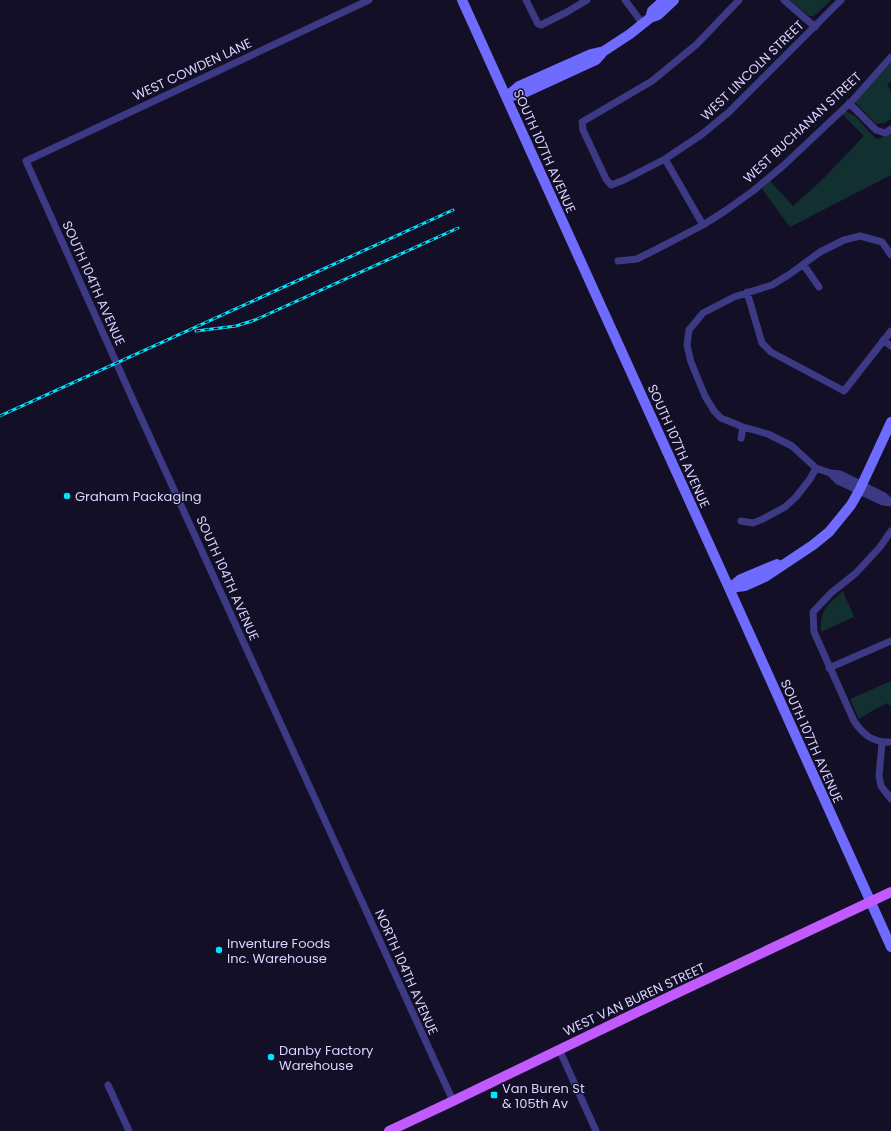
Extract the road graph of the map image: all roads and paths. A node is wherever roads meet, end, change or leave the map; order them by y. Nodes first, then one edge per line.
1 (369, 0) edge
2 (462, 0) edge
3 (526, 0) edge
4 (586, 0) edge
5 (625, 0) edge
6 (664, 0) edge
7 (674, 0) edge
8 (739, 0) edge
9 (784, 0) edge
10 (841, 0) edge
11 (647, 21) junction
12 (815, 26) junction
13 (891, 56) edge
14 (506, 97) junction
15 (849, 103) junction
16 (888, 131) edge
17 (665, 159) junction
18 (26, 160) joint
19 (703, 225) junction
20 (891, 255) edge
21 (618, 261) dead end
22 (803, 264) junction
23 (820, 288) dead end
24 (747, 292) junction
25 (891, 331) edge
26 (883, 340) junction
27 (891, 346) edge
28 (891, 422) edge
29 (743, 427) junction
30 (741, 438) dead end
31 (816, 468) junction
32 (861, 488) junction
33 (891, 503) edge
34 (741, 521) dead end
35 (891, 531) edge
36 (730, 588) junction
37 (891, 641) edge
38 (830, 668) junction
39 (891, 742) edge
40 (882, 743) junction
41 (891, 799) edge
42 (339, 852) joint
43 (891, 892) edge
44 (871, 903) junction
45 (891, 947) edge
46 (559, 1049) junction
47 (108, 1085) dead end
48 (453, 1102) junction
49 (129, 1131) edge
50 (389, 1131) edge
51 (596, 1131) edge

1 - 18 street, WEST COWDEN LANE
2 - 14 main road, SOUTH 107TH AVENUE
3 - 4 street
5 - 11 street
6 - 11 main road
7 - 11 main road
8 - 17 street, WEST LINCOLN STREET
9 - 12 street
10 - 12 street, WEST LINCOLN STREET
11 - 14 main road
12 - 17 street, WEST LINCOLN STREET
13 - 15 street, WEST BUCHANAN STREET
14 - 36 main road, SOUTH 107TH AVENUE
15 - 16 street
15 - 19 street, WEST BUCHANAN STREET
17 - 19 street
18 - 42 street, SOUTH 104TH AVENUE
19 - 21 street, WEST BUCHANAN STREET
20 - 22 street
22 - 23 street
22 - 24 street
24 - 26 street
24 - 29 street
25 - 26 street
26 - 27 street
28 - 32 main road
29 - 30 street
29 - 31 street
31 - 32 street
31 - 34 street
32 - 33 street
32 - 36 main road
35 - 38 street
36 - 44 main road, SOUTH 107TH AVENUE
37 - 38 street
38 - 40 street
39 - 40 street
40 - 41 street
42 - 48 street, NORTH 104TH AVENUE
43 - 44 main road, WEST VAN BUREN STREET
44 - 45 main road, SOUTH 107TH AVENUE
44 - 46 main road, WEST VAN BUREN STREET
46 - 48 main road, WEST VAN BUREN STREET
46 - 51 street
47 - 49 street
48 - 50 main road, WEST VAN BUREN STREET

